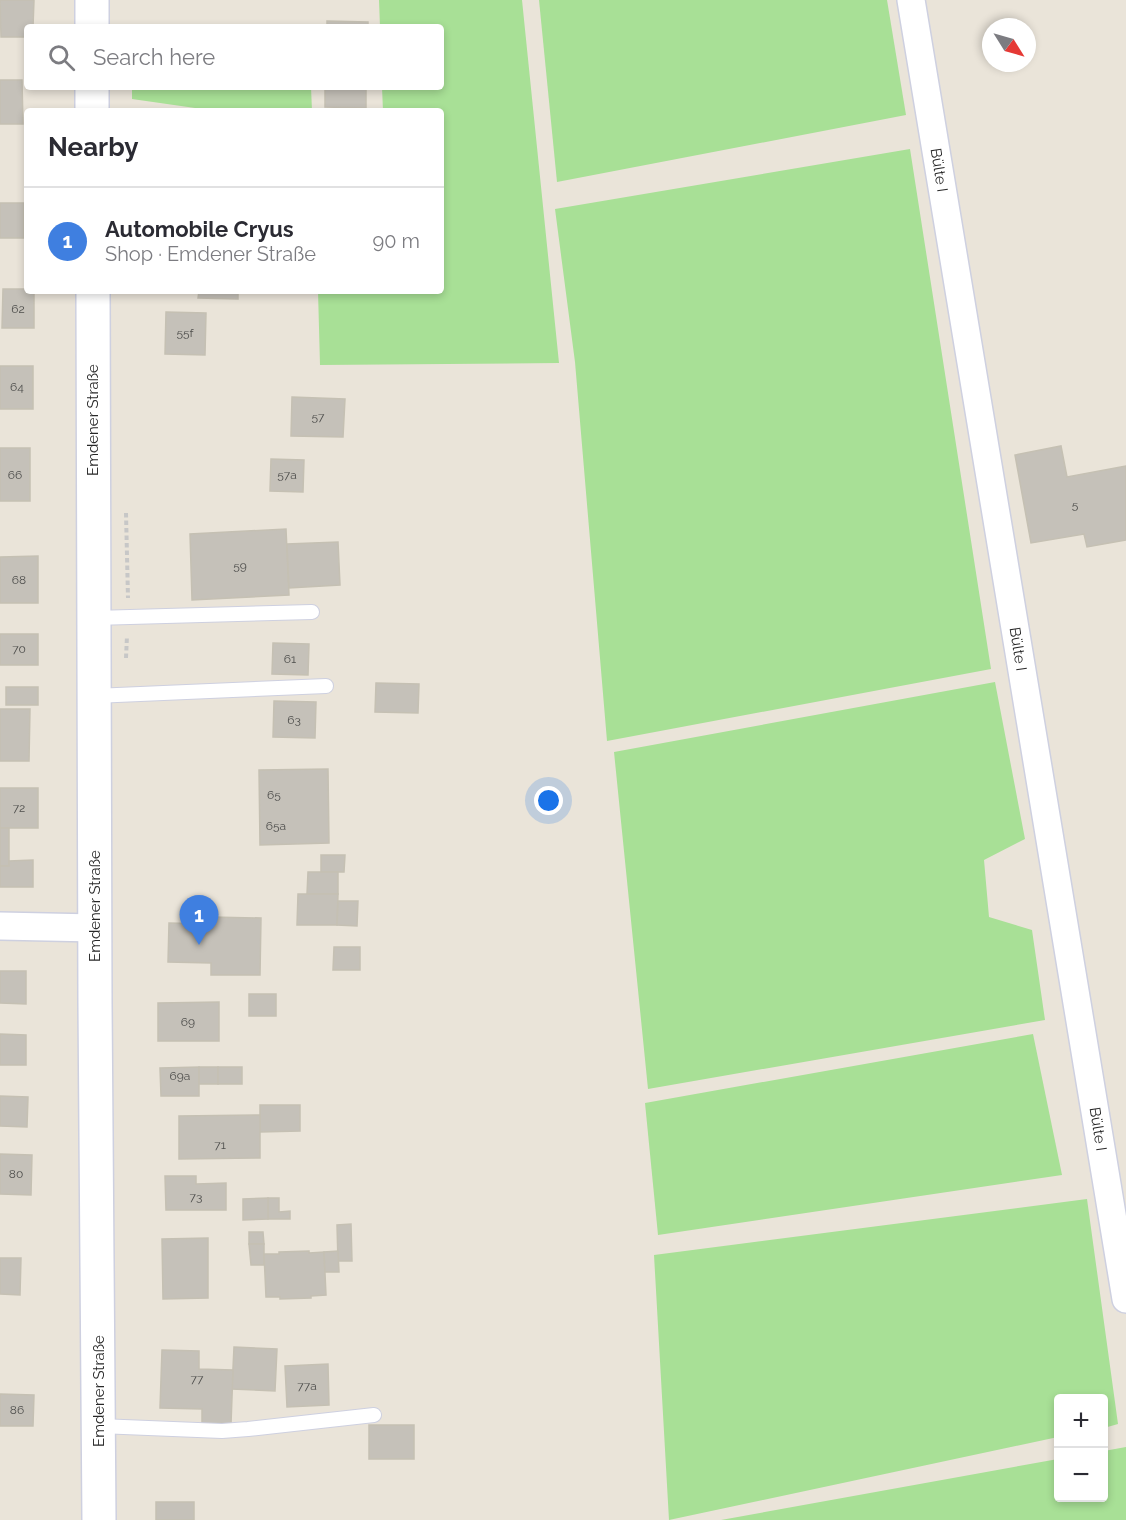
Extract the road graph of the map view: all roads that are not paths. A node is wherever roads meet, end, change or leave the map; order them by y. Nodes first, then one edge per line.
1 (93, 0) edge
2 (911, 0) edge
3 (92, 24) edge
4 (92, 90) edge
5 (93, 108) edge
6 (93, 294) edge
7 (312, 612) dead end
8 (94, 618) junction
9 (326, 686) dead end
10 (94, 696) junction
11 (0, 926) edge
12 (95, 928) junction
13 (1126, 1299) edge
14 (374, 1415) dead end
15 (99, 1425) junction
16 (99, 1520) edge

1 - 3 street
2 - 13 street, Bülte I
4 - 5 street
6 - 8 street, Emdener Straße
7 - 8 lane
8 - 10 street, Emdener Straße
9 - 10 lane
10 - 12 street, Emdener Straße
11 - 12 street
12 - 15 street, Emdener Straße
14 - 15 lane
15 - 16 street, Emdener Straße

